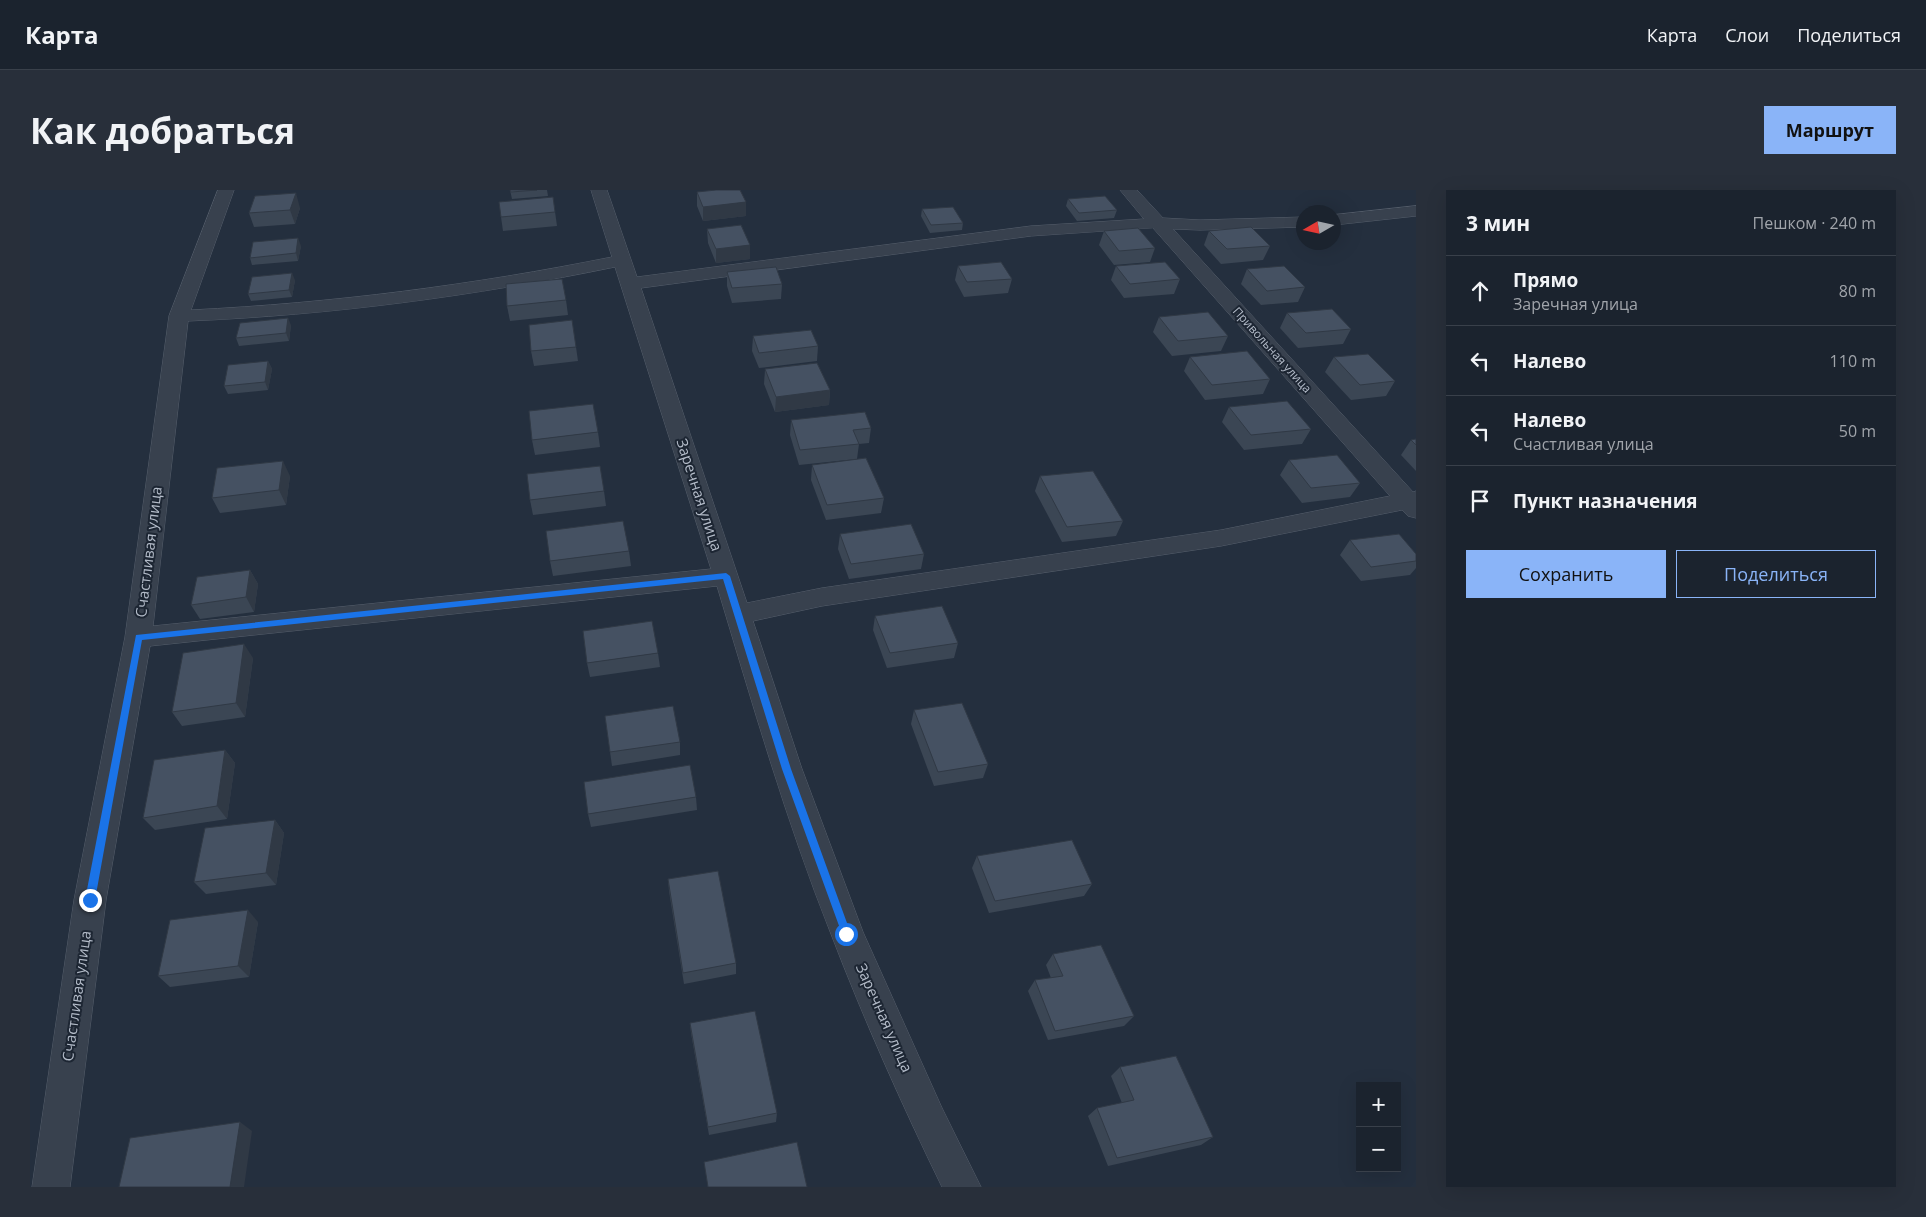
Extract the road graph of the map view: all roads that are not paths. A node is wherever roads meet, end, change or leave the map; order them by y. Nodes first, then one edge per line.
1 (226, 190) edge
2 (599, 190) edge
3 (1128, 190) edge
4 (1416, 211) edge
5 (1341, 219) edge
6 (1296, 222) edge
7 (1157, 223) junction
8 (626, 272) junction
9 (179, 316) junction
10 (1413, 503) edge
11 (726, 576) junction
12 (738, 615) junction
13 (138, 637) junction
14 (50, 1187) edge
15 (962, 1187) edge

1 - 9 street, Счастливая улица
2 - 8 street, Заречная улица
3 - 7 street, Привольная улица
4 - 5 street
6 - 7 street
7 - 8 street
7 - 10 street, Привольная улица
8 - 9 street
8 - 11 street, Заречная улица
9 - 13 street, Счастливая улица
10 - 12 street
11 - 12 street, Заречная улица
11 - 13 street
12 - 15 street, Заречная улица
13 - 14 street, Счастливая улица

